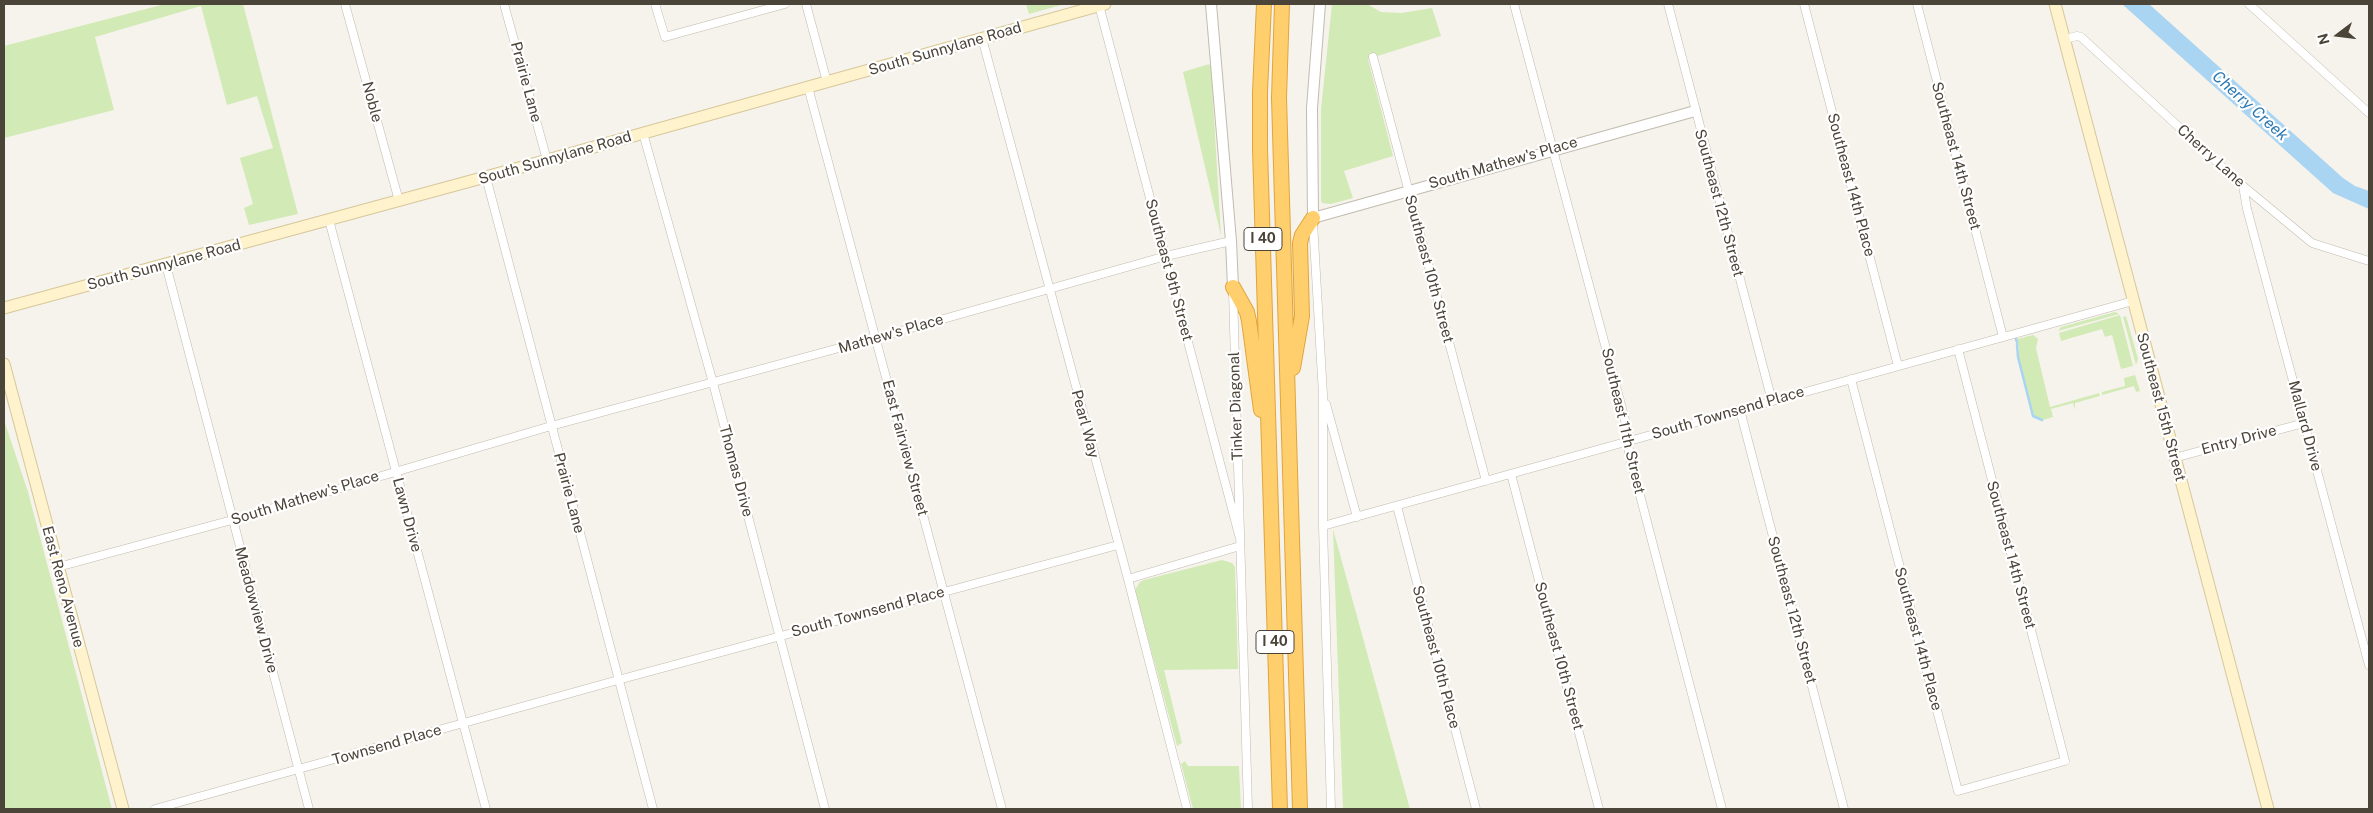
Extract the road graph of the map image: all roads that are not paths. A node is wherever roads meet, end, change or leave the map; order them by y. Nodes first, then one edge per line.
1 (345, 4) edge
2 (504, 4) edge
3 (655, 4) edge
4 (785, 4) edge
5 (806, 4) edge
6 (1212, 4) edge
7 (1264, 4) edge
8 (1282, 4) edge
9 (1320, 4) edge
10 (1514, 4) edge
11 (1668, 4) edge
12 (1804, 4) edge
13 (1917, 4) edge
14 (2055, 4) edge
15 (2249, 4) edge
16 (1102, 5) edge
17 (982, 38) junction
18 (2064, 39) junction
19 (1373, 57) dead end
20 (827, 82) junction
21 (808, 87) junction
22 (1695, 111) junction
23 (2369, 113) edge
24 (643, 133) junction
25 (1552, 150) junction
26 (547, 160) junction
27 (486, 177) junction
28 (2243, 186) junction
29 (1408, 190) junction
30 (398, 200) junction
31 (1313, 218) junction
32 (329, 220) junction
33 (1231, 241) junction
34 (1166, 256) junction
35 (2369, 261) edge
36 (166, 265) junction
37 (1232, 287) junction
38 (1049, 289) junction
39 (2133, 301) junction
40 (4, 308) edge
41 (2003, 337) junction
42 (876, 338) junction
43 (1958, 349) junction
44 (4, 364) edge
45 (1898, 366) junction
46 (1850, 379) junction
47 (713, 383) junction
48 (1323, 395) junction
49 (1288, 399) junction
50 (1772, 401) junction
51 (1740, 410) junction
52 (2304, 423) junction
53 (551, 426) junction
54 (1628, 441) junction
55 (2174, 458) junction
56 (396, 471) junction
57 (1511, 474) junction
58 (1270, 475) junction
59 (1486, 481) junction
60 (1397, 506) junction
61 (1357, 517) junction
62 (232, 520) junction
63 (1323, 526) junction
64 (1239, 535) junction
65 (1118, 545) junction
66 (1240, 546) junction
67 (58, 567) junction
68 (1128, 579) junction
69 (943, 593) junction
70 (779, 636) junction
71 (2369, 665) edge
72 (618, 680) junction
73 (463, 722) junction
74 (2065, 761) joint
75 (298, 770) junction
76 (123, 809) edge
77 (155, 809) edge
78 (309, 809) edge
79 (486, 809) edge
80 (653, 809) edge
81 (825, 809) edge
82 (1002, 809) edge
83 (1187, 809) edge
84 (1248, 809) edge
85 (1280, 809) edge
86 (1300, 809) edge
87 (1331, 809) edge
88 (1476, 809) edge
89 (1599, 809) edge
90 (1722, 809) edge
91 (1844, 809) edge
92 (2268, 809) edge

1 - 30 street, Noble
2 - 26 street, Prairie Lane
3 - 4 street
5 - 20 street
6 - 33 street, Tinker Diagonal
7 - 58 highway, I 40
8 - 49 highway, I 40
9 - 31 street
10 - 25 street, Southeast 11th Street
11 - 22 street, Southeast 12th Street
12 - 45 street, Southeast 14th Place
13 - 41 street, Southeast 14th Street
14 - 18 main road, Southeast 15th Street
15 - 23 street
16 - 17 main road, South Sunnylane Road
16 - 34 street, Southeast 9th Street
17 - 20 main road, South Sunnylane Road
17 - 38 street, Pearl Way
18 - 28 street, Cherry Lane
18 - 39 main road, Southeast 15th Street
19 - 29 street, Southeast 10th Street
20 - 21 main road, South Sunnylane Road
21 - 24 main road, South Sunnylane Road
21 - 42 street, East Fairview Street
22 - 25 street, South Mathew's Place
22 - 50 street, Southeast 12th Street
24 - 26 main road, South Sunnylane Road
24 - 47 street, Thomas Drive
25 - 29 street, South Mathew's Place
25 - 54 street, Southeast 11th Street
26 - 27 main road, South Sunnylane Road
27 - 30 main road, South Sunnylane Road
27 - 53 street, Prairie Lane
28 - 35 street, Cherry Lane
28 - 52 street, Mallard Drive
29 - 31 street, South Mathew's Place
29 - 59 street, Southeast 10th Street
30 - 32 main road, South Sunnylane Road
31 - 48 street
31 - 49 highway
32 - 36 main road, South Sunnylane Road
32 - 56 street, Lawn Drive
33 - 34 street, Mathew's Place
33 - 37 street, Tinker Diagonal
34 - 38 street, Mathew's Place
34 - 64 street, Southeast 9th Street
36 - 40 main road, South Sunnylane Road
36 - 62 street, Meadowview Drive
37 - 58 highway
37 - 64 street, Tinker Diagonal
38 - 42 street, Mathew's Place
38 - 65 street, Pearl Way
39 - 41 street, South Townsend Place
39 - 55 main road, Southeast 15th Street
41 - 43 street, South Townsend Place
42 - 47 street, Mathew's Place
42 - 69 street, East Fairview Street
43 - 45 street, South Townsend Place
43 - 74 street, Southeast 14th Street
44 - 67 main road, East Reno Avenue
45 - 46 street, South Townsend Place
46 - 50 street, South Townsend Place
46 - 74 street, Southeast 14th Place
47 - 53 street, Mathew's Place
47 - 70 street, Thomas Drive
48 - 61 street
48 - 63 street
49 - 86 highway, I 40
50 - 51 street, South Townsend Place
51 - 54 street, South Townsend Place
51 - 91 street, Southeast 12th Street
52 - 55 street, Entry Drive
52 - 71 street, Mallard Drive
53 - 56 street, South Mathew's Place
53 - 72 street, Prairie Lane
54 - 57 street, South Townsend Place
54 - 90 street, Southeast 11th Street
55 - 92 main road, Southeast 15th Street
56 - 62 street, South Mathew's Place
56 - 73 street, Lawn Drive
57 - 59 street, South Townsend Place
57 - 89 street, Southeast 10th Street
58 - 85 highway, I 40
59 - 60 street, South Townsend Place
60 - 61 street, South Townsend Place
60 - 88 street, Southeast 10th Place
61 - 63 street, South Townsend Place
62 - 67 street, South Mathew's Place
62 - 75 street, Meadowview Drive
63 - 87 street
64 - 66 street, Tinker Diagonal
65 - 68 street, Pearl Way
65 - 69 street, South Townsend Place
66 - 68 street
66 - 84 street, Tinker Diagonal
67 - 76 main road, East Reno Avenue
68 - 83 street, Pearl Way
69 - 70 street, South Townsend Place
69 - 82 street, East Fairview Street
70 - 72 street, South Townsend Place
70 - 81 street, Thomas Drive
72 - 73 street, Townsend Place
72 - 80 street, Prairie Lane
73 - 75 street, Townsend Place
73 - 79 street, Lawn Drive
75 - 77 street, Townsend Place
75 - 78 street, Meadowview Drive

